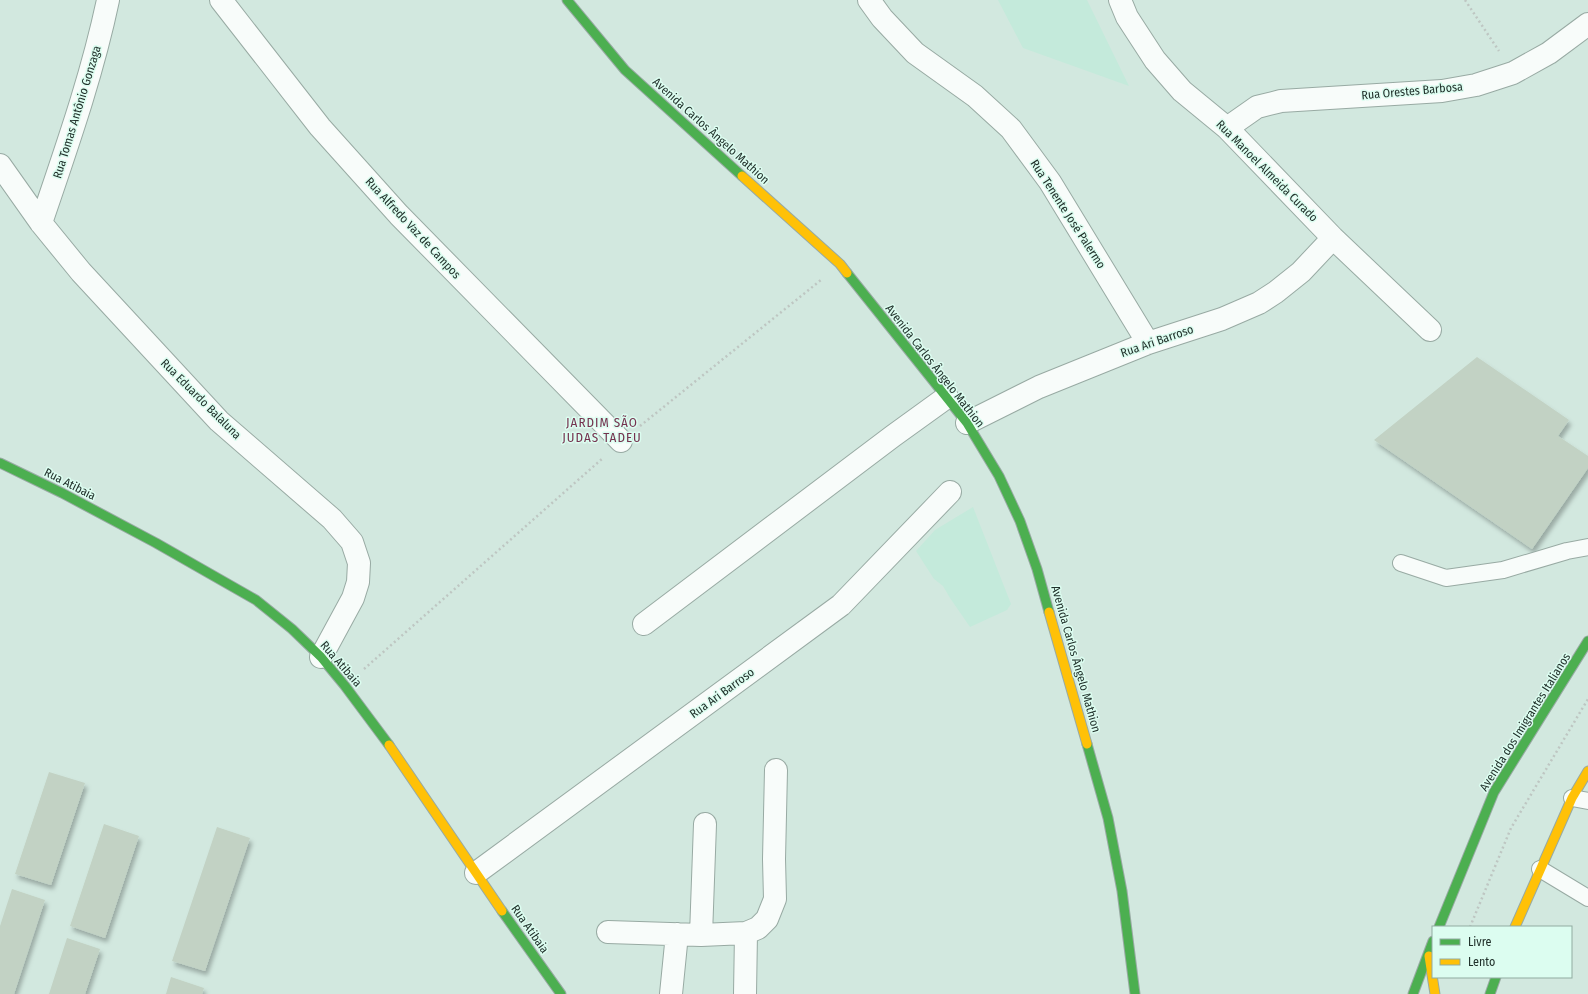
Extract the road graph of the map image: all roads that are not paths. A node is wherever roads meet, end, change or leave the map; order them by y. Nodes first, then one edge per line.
1 (108, 0) edge
2 (221, 0) edge
3 (567, 0) edge
4 (869, 0) edge
5 (1120, 0) edge
6 (1588, 24) edge
7 (1227, 128) junction
8 (0, 165) edge
9 (41, 223) junction
10 (1333, 238) junction
11 (1430, 330) dead end
12 (1148, 343) junction
13 (946, 397) junction
14 (967, 423) junction
15 (621, 441) road end
16 (0, 463) edge
17 (950, 492) dead end
18 (1588, 547) edge
19 (1401, 563) dead end
20 (644, 624) dead end
21 (1588, 641) edge
22 (321, 657) junction
23 (776, 770) dead end
24 (1588, 771) edge
25 (1572, 798) junction
26 (1588, 801) edge
27 (705, 824) dead end
28 (1540, 869) junction
29 (476, 873) junction
30 (1588, 898) edge
31 (1439, 926) edge
32 (1515, 926) edge
33 (608, 932) dead end
34 (746, 933) junction
35 (676, 934) junction
36 (701, 935) junction
37 (1432, 943) edge
38 (1428, 953) junction
39 (1432, 976) edge
40 (1432, 978) edge
41 (1496, 978) edge
42 (561, 994) edge
43 (671, 994) edge
44 (745, 994) edge
45 (1135, 994) edge
46 (1413, 994) edge
47 (1435, 994) edge
48 (1490, 994) edge

1 - 9 street, Rua Tomas Antônio Gonzaga
2 - 15 street, Rua Alfredo Vaz de Campos
3 - 13 main road, Avenida Carlos Ângelo Mathion
4 - 12 street, Rua Tenente José Palermo
5 - 7 street, Rua Manoel Almeida Curado
6 - 7 street, Rua Orestes Barbosa
7 - 10 street, Rua Manoel Almeida Curado
8 - 9 street, Rua Eduardo Balaluna
9 - 22 street, Rua Eduardo Balaluna
10 - 11 street, Rua Manoel Almeida Curado
10 - 12 street, Rua Ari Barroso
12 - 14 street, Rua Ari Barroso
13 - 14 main road, Avenida Carlos Ângelo Mathion
13 - 20 street
14 - 45 main road, Avenida Carlos Ângelo Mathion
16 - 22 main road, Rua Atibaia
17 - 29 street, Rua Ari Barroso
18 - 19 lane
21 - 31 main road, Avenida dos Imigrantes Italianos
22 - 29 main road, Rua Atibaia
23 - 34 street
24 - 25 main road
25 - 26 lane
25 - 28 main road
27 - 36 street
28 - 30 lane
28 - 32 main road
29 - 42 main road, Rua Atibaia
33 - 35 street
34 - 36 street
34 - 44 street
35 - 36 street
35 - 43 street
37 - 38 main road
38 - 39 main road
38 - 46 main road
40 - 47 main road
41 - 48 main road

